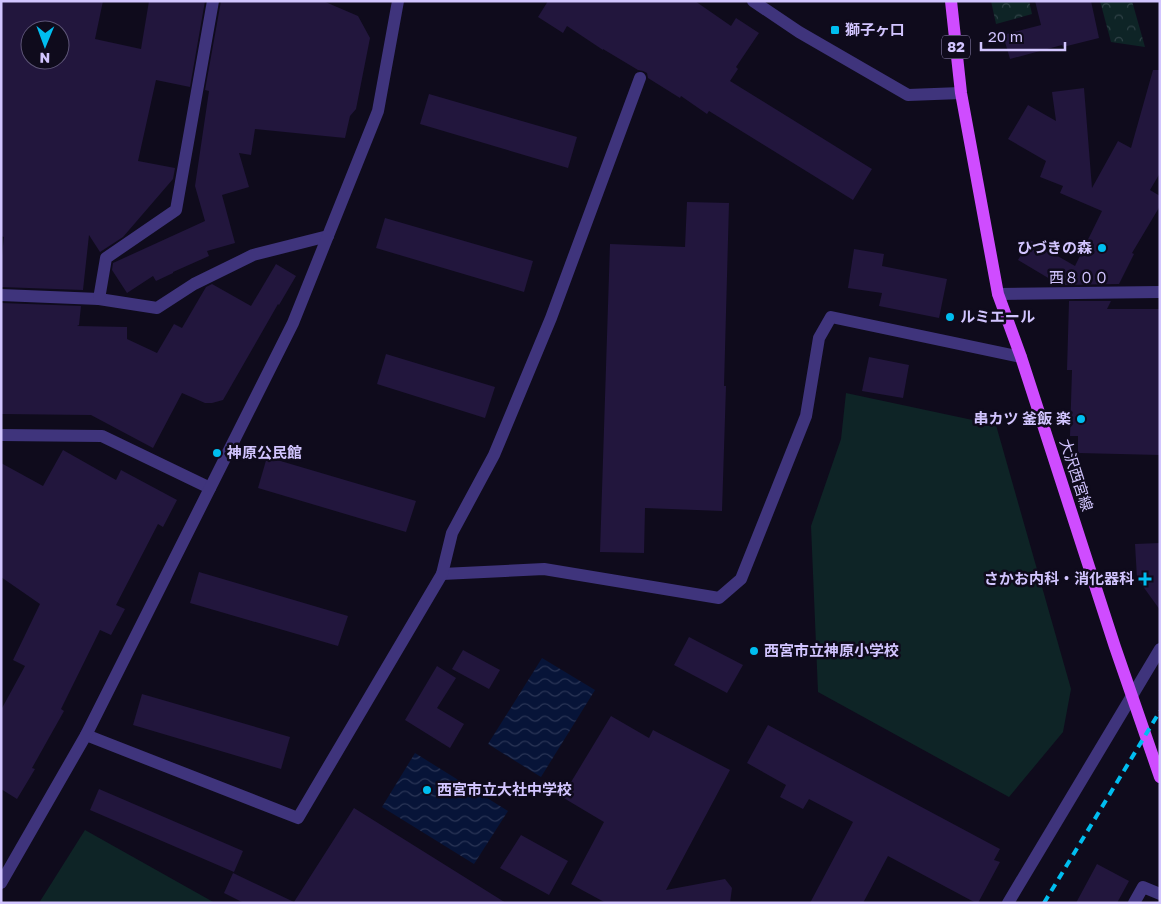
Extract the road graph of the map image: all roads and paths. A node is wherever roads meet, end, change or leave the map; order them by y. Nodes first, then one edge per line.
1 (213, 1) edge
2 (398, 1) edge
3 (754, 1) edge
4 (951, 1) edge
5 (640, 78) dead end
6 (961, 93) junction
7 (328, 236) junction
8 (1160, 292) edge
9 (998, 294) junction
10 (1, 295) edge
11 (99, 299) junction
12 (1021, 357) junction
13 (1, 435) edge
14 (210, 488) junction
15 (442, 574) junction
16 (1160, 649) edge
17 (1132, 696) junction
18 (86, 735) junction
19 (1160, 777) edge
20 (1, 884) edge
21 (1160, 894) edge
22 (1008, 903) edge
23 (1134, 903) edge

1 - 11 street
2 - 7 street
3 - 6 street
4 - 6 main road, 大沢西宮線 / 82
5 - 15 street
6 - 9 main road, 大沢西宮線 / 82
7 - 11 street
7 - 14 street
8 - 9 street, 西８００
9 - 12 main road, 大沢西宮線 / 82
10 - 11 street
12 - 15 street
12 - 17 main road, 大沢西宮線 / 82
13 - 14 street
14 - 18 street
15 - 18 street
16 - 17 street
17 - 19 main road, 大沢西宮線 / 82
17 - 22 street
18 - 20 street
21 - 23 street

